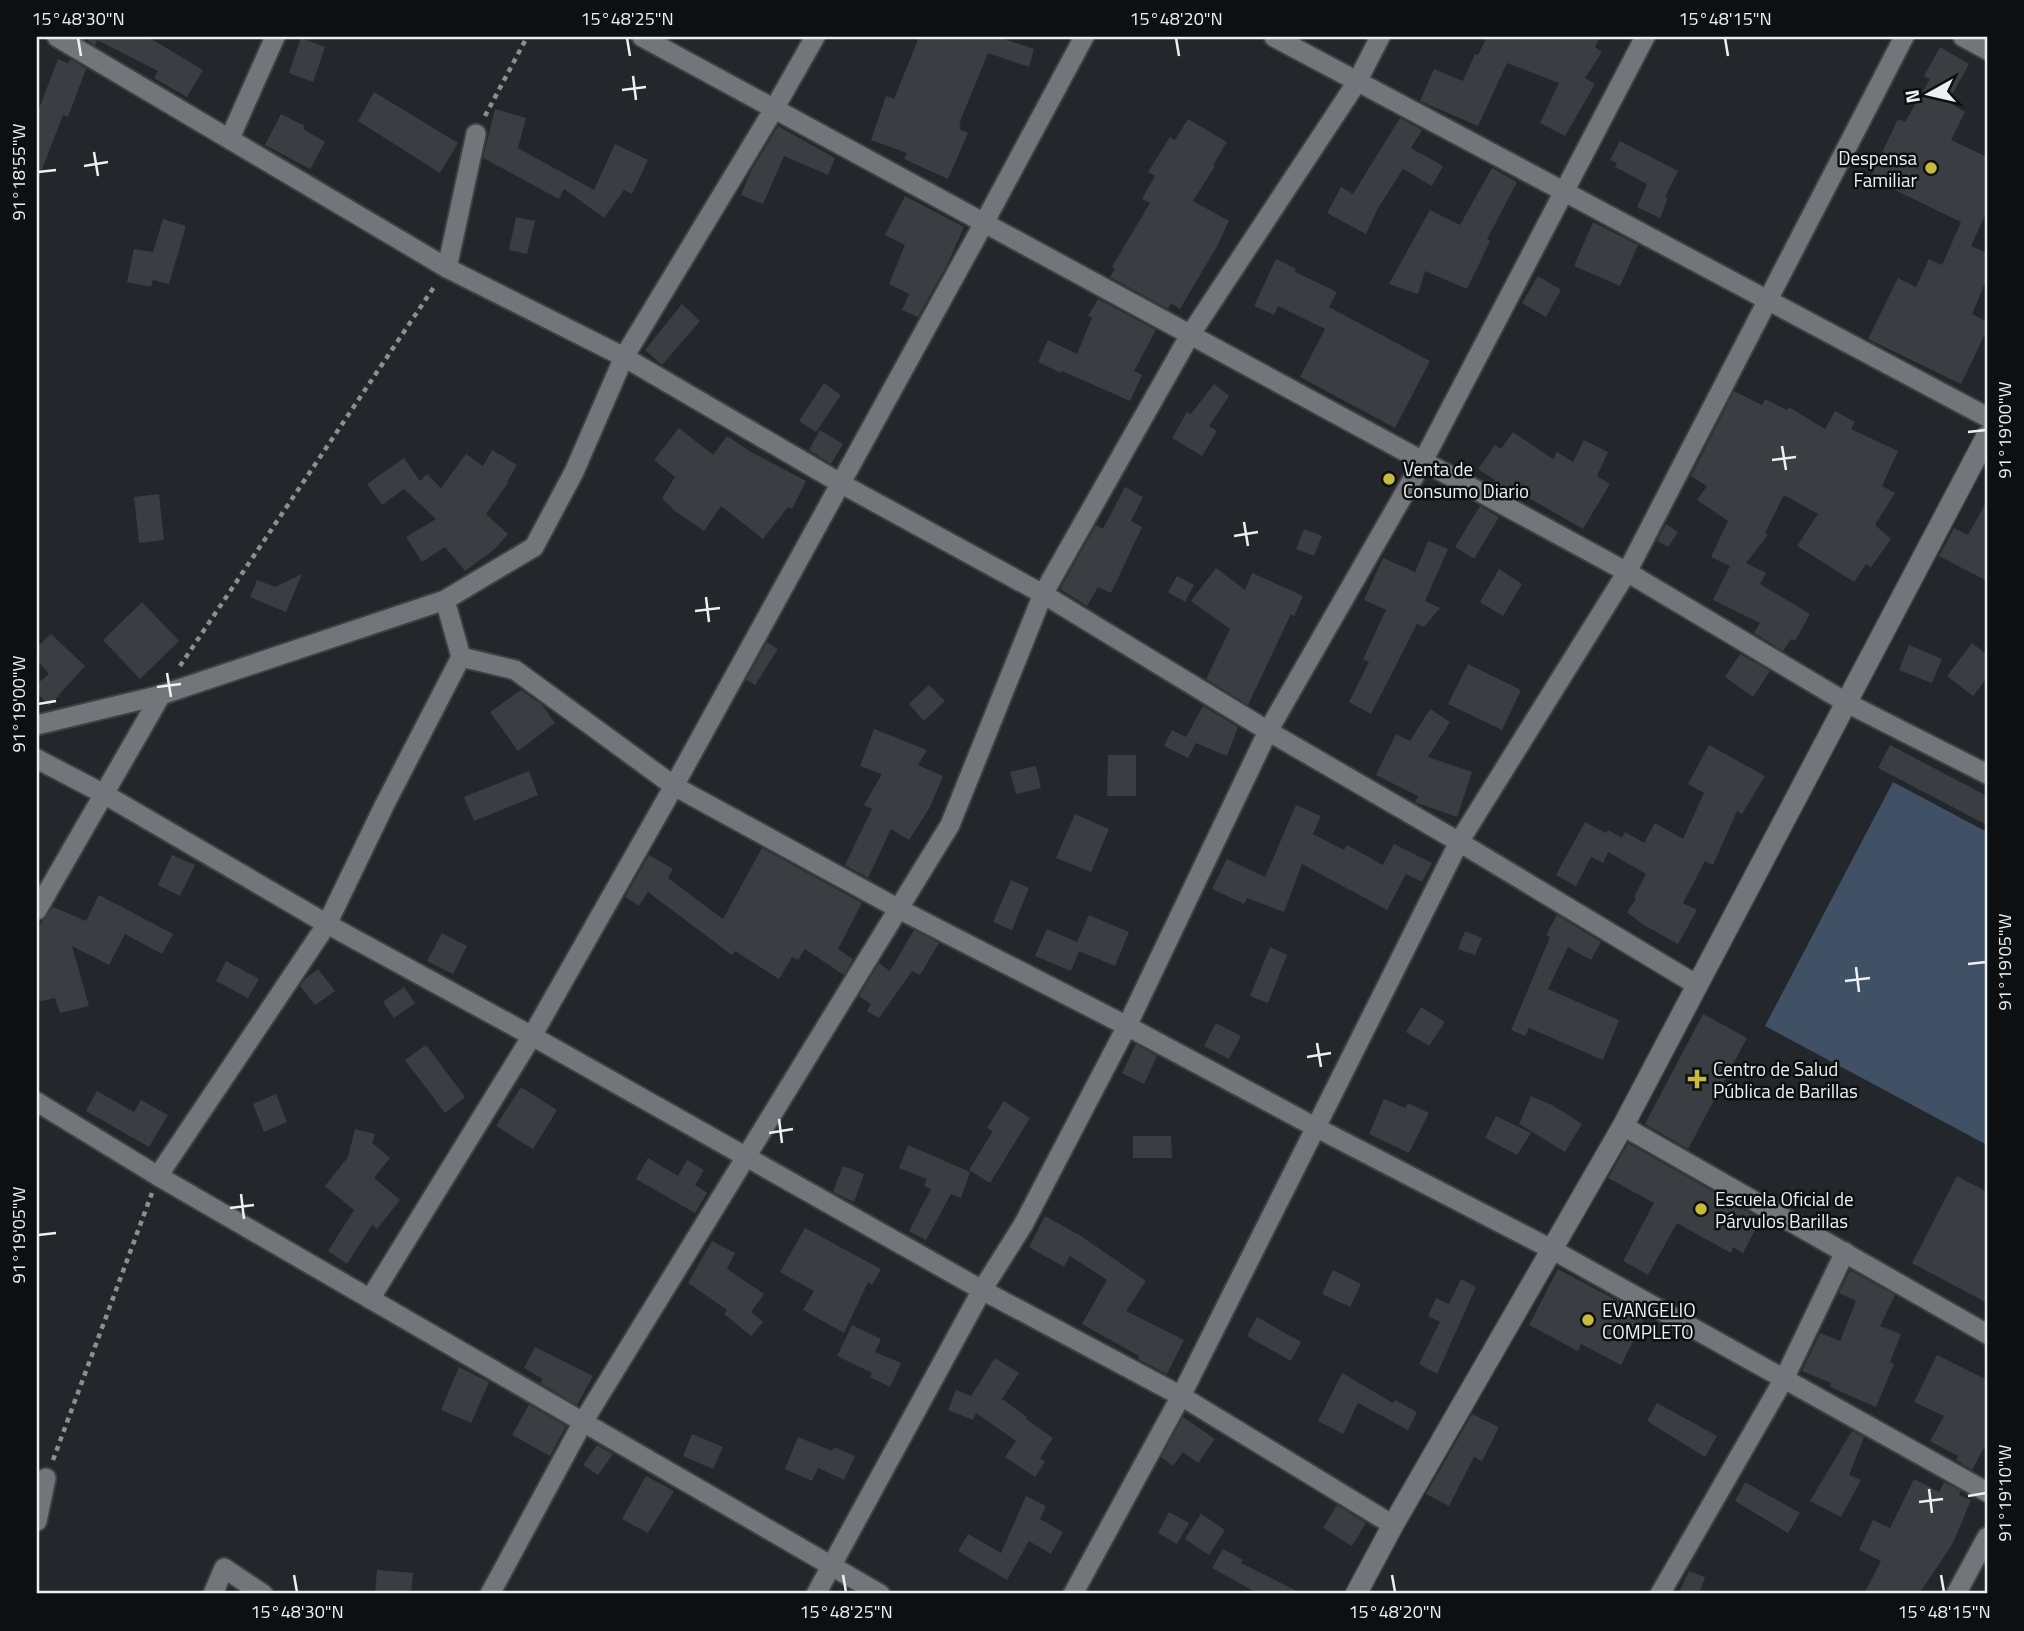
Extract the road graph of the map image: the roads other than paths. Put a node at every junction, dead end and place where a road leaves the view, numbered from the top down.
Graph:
1 (57, 37) edge
2 (275, 37) edge
3 (642, 37) edge
4 (815, 37) edge
5 (1084, 37) edge
6 (1274, 37) edge
7 (1380, 37) edge
8 (1645, 37) edge
9 (1905, 37) edge
10 (1963, 37) edge
11 (1987, 50) edge
12 (1357, 82) junction
13 (774, 109) junction
14 (476, 134) road end
15 (230, 138) junction
16 (1565, 190) junction
17 (984, 223) junction
18 (447, 268) junction
19 (1768, 299) junction
20 (1190, 335) junction
21 (624, 357) junction
22 (1987, 417) edge
23 (1987, 436) edge
24 (1423, 461) junction
25 (840, 483) junction
26 (1627, 572) junction
27 (1043, 594) junction
28 (445, 600) junction
29 (461, 657) junction
30 (161, 695) junction
31 (1847, 703) junction
32 (37, 725) edge
33 (1268, 732) junction
34 (37, 759) edge
35 (1987, 774) edge
36 (674, 786) junction
37 (104, 794) junction
38 (1459, 842) junction
39 (899, 909) junction
40 (37, 910) edge
41 (327, 924) junction
42 (1697, 985) junction
43 (1127, 1026) junction
44 (532, 1036) junction
45 (37, 1102) edge
46 (1622, 1126) junction
47 (1317, 1128) junction
48 (744, 1158) junction
49 (158, 1176) junction
50 (1553, 1250) junction
51 (1845, 1252) junction
52 (982, 1290) junction
53 (370, 1298) junction
54 (1987, 1334) edge
55 (1785, 1377) junction
56 (1181, 1396) junction
57 (583, 1422) junction
58 (46, 1478) road end
59 (1987, 1492) edge
60 (37, 1521) edge
61 (1393, 1525) junction
62 (1987, 1537) edge
63 (832, 1566) junction
64 (213, 1594) edge
65 (263, 1594) edge
66 (490, 1594) edge
67 (816, 1594) edge
68 (880, 1594) edge
69 (1073, 1594) edge
70 (1356, 1594) edge
71 (1660, 1594) edge
72 (1956, 1594) edge

1 - 15 street
2 - 15 street
3 - 13 street
4 - 13 street
5 - 17 street
6 - 12 street
7 - 12 street
8 - 16 street
9 - 19 street
10 - 11 street
12 - 16 street
12 - 20 street
13 - 17 street
13 - 21 street
14 - 18 street
15 - 18 street
16 - 19 street
16 - 24 street
17 - 20 street
17 - 25 street
18 - 21 street
19 - 22 street
19 - 26 street
20 - 24 street
20 - 27 street
21 - 25 street
21 - 28 street
23 - 31 street
24 - 26 street
24 - 33 street
25 - 27 street
25 - 36 street
26 - 31 street
26 - 38 street
27 - 33 street
27 - 39 street
28 - 29 street
28 - 30 street
29 - 36 street
29 - 41 street
30 - 32 street
30 - 37 street
31 - 35 street
31 - 42 street
33 - 38 street
33 - 43 street
34 - 37 street
36 - 39 street
36 - 44 street
37 - 40 street
37 - 41 street
38 - 42 street
38 - 47 street
39 - 43 street
39 - 48 street
41 - 44 street
41 - 49 street
42 - 46 street
43 - 47 street
43 - 52 street
44 - 48 street
44 - 53 street
45 - 49 street
46 - 50 street
46 - 51 street
47 - 50 street
47 - 56 street
48 - 52 street
48 - 57 street
49 - 53 street
50 - 55 street
50 - 61 street
51 - 54 street
51 - 55 street
52 - 56 street
52 - 63 street
53 - 57 street
55 - 59 street
55 - 71 street
56 - 61 street
56 - 69 street
57 - 63 street
57 - 66 street
58 - 60 street
61 - 70 street
62 - 72 street
63 - 67 street
63 - 68 street
64 - 65 street

